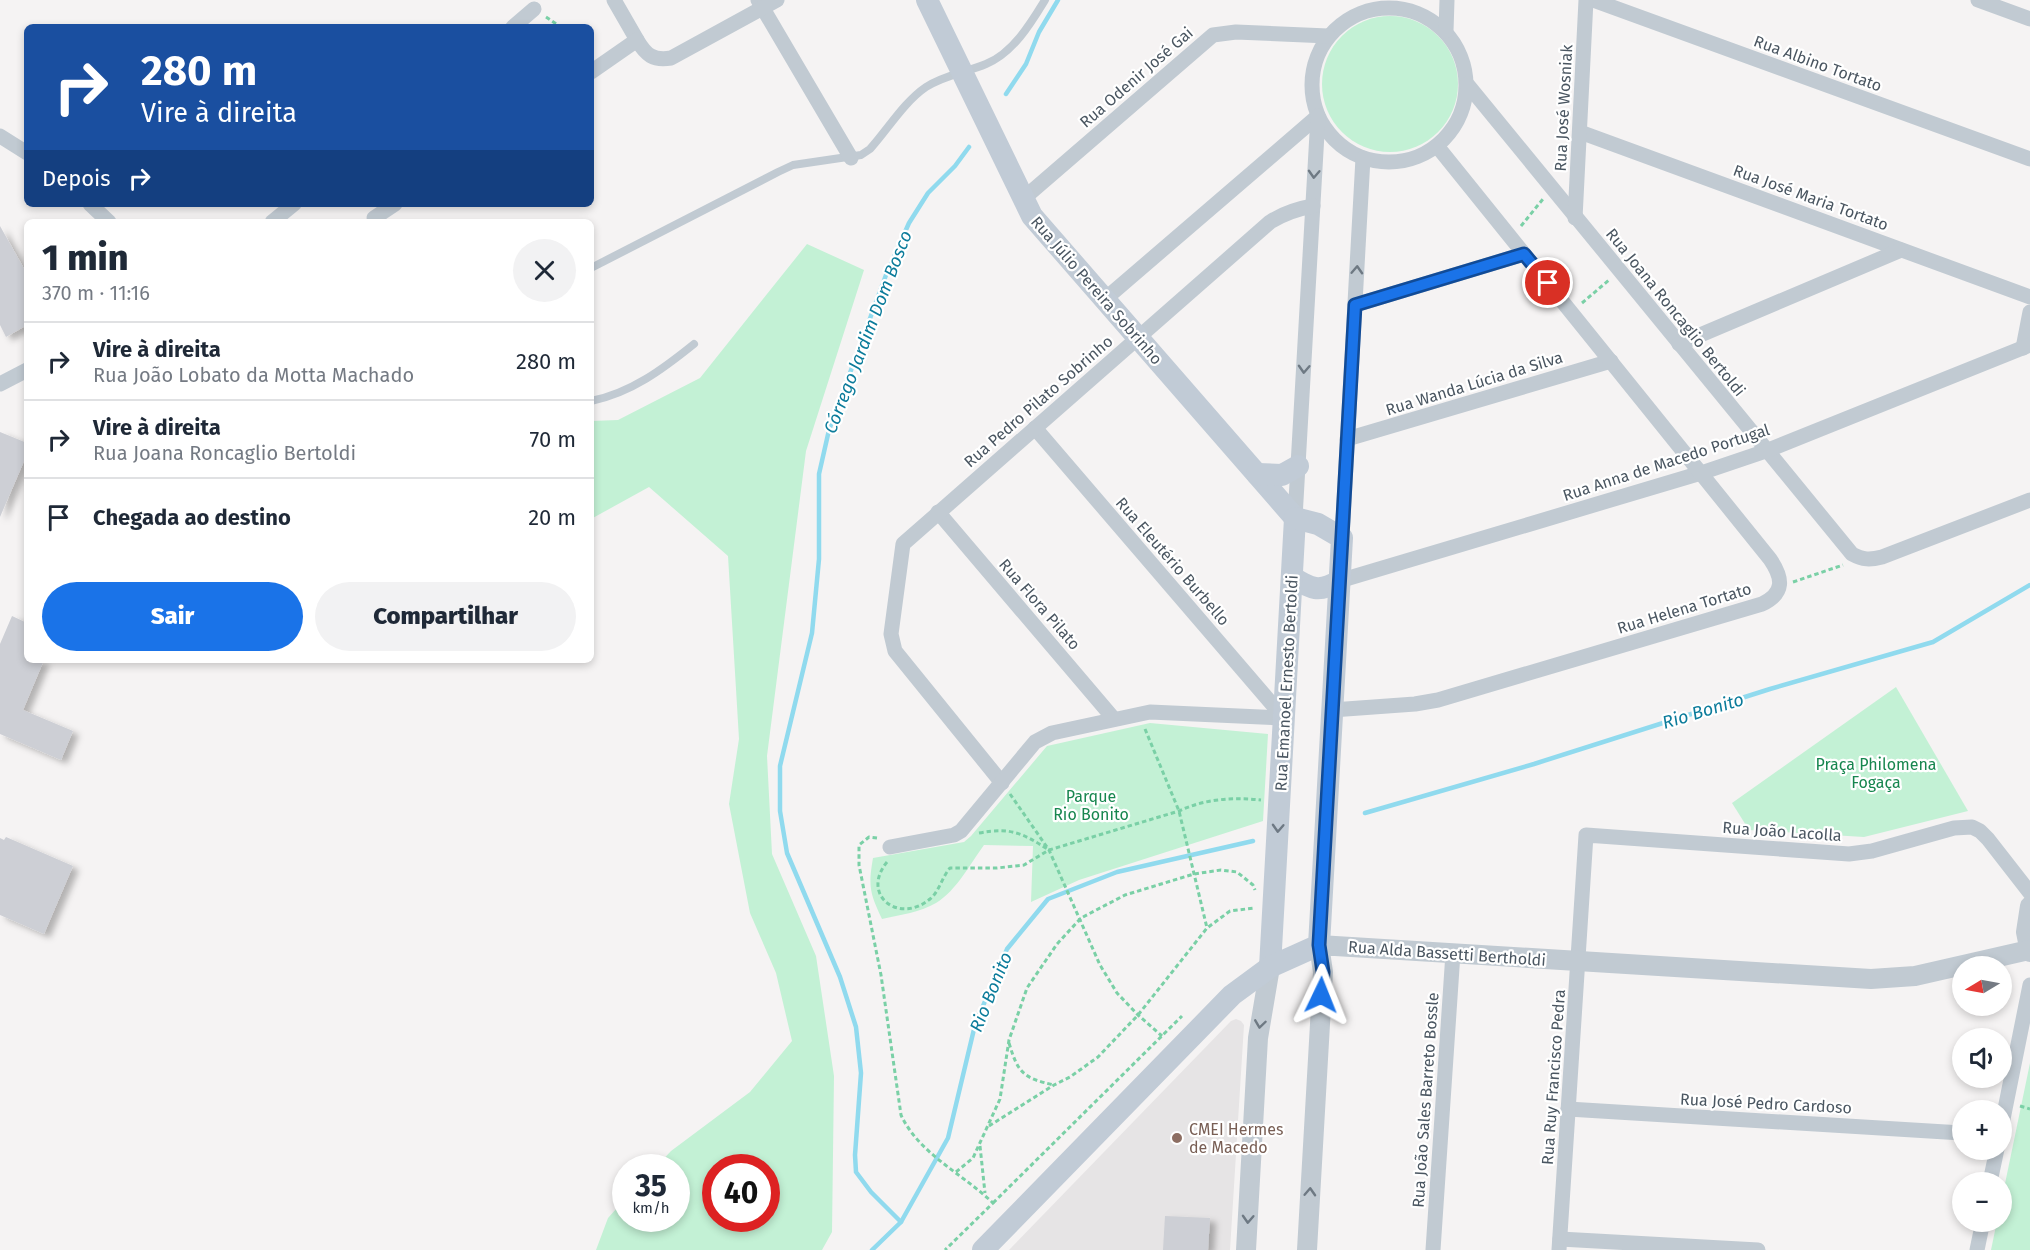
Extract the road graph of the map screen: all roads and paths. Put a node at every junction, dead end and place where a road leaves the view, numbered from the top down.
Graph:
1 (614, 0) edge
2 (777, 0) edge
3 (927, 0) edge
4 (1045, 0) edge
5 (1447, 0) edge
6 (1586, 0) edge
7 (1593, 0) edge
8 (1978, 0) edge
9 (760, 4) edge
10 (534, 9) dead end
11 (2030, 19) edge
12 (516, 24) edge
13 (1446, 31) junction
14 (1328, 36) junction
15 (637, 40) junction
16 (594, 70) edge
17 (963, 71) junction
18 (1467, 84) junction
19 (1318, 116) junction
20 (1580, 132) junction
21 (0, 136) edge
22 (1437, 146) junction
23 (24, 151) edge
24 (850, 158) junction
25 (1363, 158) junction
26 (2030, 159) edge
27 (1552, 188) junction
28 (1023, 199) junction
29 (1313, 206) junction
30 (93, 207) edge
31 (290, 207) edge
32 (391, 207) edge
33 (1575, 218) junction
34 (107, 219) edge
35 (276, 219) edge
36 (374, 219) dead end
37 (1511, 238) junction
38 (1901, 250) junction
39 (1524, 254) junction
40 (594, 266) edge
41 (1620, 271) junction
42 (2030, 297) edge
43 (1104, 300) junction
44 (1355, 305) junction
45 (2030, 312) edge
46 (1572, 313) junction
47 (1138, 338) junction
48 (694, 344) dead end
49 (1678, 344) junction
50 (2027, 346) edge
51 (1611, 361) junction
52 (24, 372) edge
53 (0, 384) edge
54 (594, 400) edge
55 (1035, 428) junction
56 (1347, 439) junction
57 (1766, 451) junction
58 (1298, 466) junction
59 (1701, 473) junction
60 (1257, 474) junction
61 (2030, 500) edge
62 (938, 512) junction
63 (1295, 518) junction
64 (1342, 538) junction
65 (1860, 559) junction
66 (1292, 577) junction
67 (1340, 581) junction
68 (1780, 586) junction
69 (1332, 710) junction
70 (1138, 713) junction
71 (1284, 718) junction
72 (1114, 719) junction
73 (1002, 783) junction
74 (1279, 801) junction
75 (1179, 811) junction
76 (977, 833) dead end
77 (1586, 835) joint
78 (1049, 850) junction
79 (893, 852) junction
80 (1194, 874) junction
81 (2030, 893) edge
82 (1257, 897) dead end
83 (2030, 906) edge
84 (1260, 908) dead end
85 (1081, 918) junction
86 (1207, 928) junction
87 (1319, 945) junction
88 (2030, 951) edge
89 (1453, 953) junction
90 (1578, 961) junction
91 (1270, 967) junction
92 (2030, 985) edge
93 (1185, 1014) dead end
94 (1138, 1016) junction
95 (1162, 1036) junction
96 (1009, 1040) junction
97 (1054, 1085) junction
98 (2007, 1100) edge
99 (1568, 1109) junction
100 (988, 1127) junction
101 (1952, 1132) edge
102 (980, 1145) junction
103 (956, 1172) junction
104 (985, 1195) junction
105 (993, 1203) junction
106 (1981, 1232) edge
107 (1560, 1244) edge
108 (945, 1250) edge
109 (983, 1250) edge
110 (1246, 1250) edge
111 (1307, 1250) edge
112 (1433, 1250) edge
113 (1758, 1250) edge
114 (1977, 1250) edge

1 - 15 street
2 - 9 street
3 - 17 main road, Rua Júlio Pereira Sobrinho
4 - 17 lane
5 - 13 street
6 - 20 street, Rua José Wosniak
7 - 26 street, Rua Albino Tortato
8 - 11 street
9 - 15 street
9 - 24 street
10 - 12 street
13 - 14 street
13 - 18 street
14 - 19 street
14 - 28 street, Rua Odenir José Gai
15 - 16 street
17 - 24 lane
17 - 28 main road, Rua Júlio Pereira Sobrinho
18 - 22 street
18 - 27 street, Rua Joana Roncaglio Bertoldi
19 - 25 street
19 -> 29 street, Rua Emanoel Ernesto Bertoldi
19 - 43 street
20 - 33 street, Rua José Wosniak
20 - 38 street, Rua José Maria Tortato
21 - 23 street
22 - 25 street
22 - 37 street
24 - 40 lane
44 -> 25 street
27 - 33 street, Rua Joana Roncaglio Bertoldi
27 - 37 path
28 - 43 main road, Rua Júlio Pereira Sobrinho
29 - 47 street, Rua Pedro Pilato Sobrinho
29 -> 58 street, Rua Emanoel Ernesto Bertoldi
30 - 34 street
31 - 35 street
32 - 36 street
33 - 41 street, Rua Joana Roncaglio Bertoldi
37 - 39 street
38 - 42 street, Rua José Maria Tortato
38 - 49 street
39 - 44 street
39 - 46 street
41 - 46 path
41 - 49 street, Rua Joana Roncaglio Bertoldi
43 - 47 main road, Rua Júlio Pereira Sobrinho
44 - 56 street
45 - 50 street
46 - 51 street
47 - 55 street, Rua Pedro Pilato Sobrinho
47 - 60 main road, Rua Júlio Pereira Sobrinho
48 - 54 lane
49 - 57 street, Rua Joana Roncaglio Bertoldi
50 - 57 street, Rua Anna de Macedo Portugal
51 - 56 street, Rua Wanda Lúcia da Silva
51 - 59 street
52 - 53 street
55 - 62 street, Rua Pedro Pilato Sobrinho
55 - 71 street, Rua Eleutério Burbello
56 - 64 street
57 - 59 street, Rua Anna de Macedo Portugal
57 - 65 street, Rua Joana Roncaglio Bertoldi
58 - 60 main road
58 - 63 street, Rua Emanoel Ernesto Bertoldi
59 - 67 street, Rua Anna de Macedo Portugal
59 - 68 street
60 - 63 main road, Rua Júlio Pereira Sobrinho
61 - 65 street
62 - 72 street, Rua Flora Pilato
62 - 73 street, Rua Pedro Pilato Sobrinho
63 - 64 main road
63 - 66 main road, Rua Emanoel Ernesto Bertoldi
64 - 67 main road
65 - 68 path
66 - 67 main road
66 - 71 main road, Rua Emanoel Ernesto Bertoldi
67 - 69 main road
68 - 69 street, Rua Helena Tortato
69 - 87 main road
70 - 71 street
70 - 72 street
70 - 75 path
71 - 74 main road, Rua Emanoel Ernesto Bertoldi
72 - 73 street
73 - 78 path
73 - 79 street
74 - 75 path
74 -> 91 main road, Rua Emanoel Ernesto Bertoldi
75 - 78 path
75 - 80 path
76 - 78 path
77 - 81 street, Rua João Lacolla
77 - 90 street, Rua Ruy Francisco Pedra
78 - 79 path
78 - 85 path
79 - 103 path
80 - 82 path
80 - 85 path
80 - 86 path
83 - 88 street
84 - 86 path
85 - 94 path
85 - 96 path
86 - 94 path
87 - 89 street, Rua Alda Bassetti Bertholdi
87 - 91 main road, Rua Alda Bassetti Bertholdi
111 -> 87 street
88 - 90 street, Rua Alda Bassetti Bertholdi
89 - 90 street, Rua Alda Bassetti Bertholdi
89 - 112 street, Rua João Sales Barreto Bossle
90 - 99 street, Rua Ruy Francisco Pedra
91 - 109 main road, Rua Alda Bassetti Bertholdi
91 -> 110 street, Rua Emanoel Ernesto Bertoldi
92 - 98 street
93 - 95 path
94 - 95 path
94 - 97 path
95 - 105 path
96 - 97 path
96 - 100 path
97 - 100 path
99 - 101 street, Rua José Pedro Cardoso
99 - 107 street, Rua Ruy Francisco Pedra
100 - 102 path
102 - 103 path
102 - 104 path
103 - 104 path
104 - 105 path
105 - 108 path
106 - 114 street
107 - 113 street

